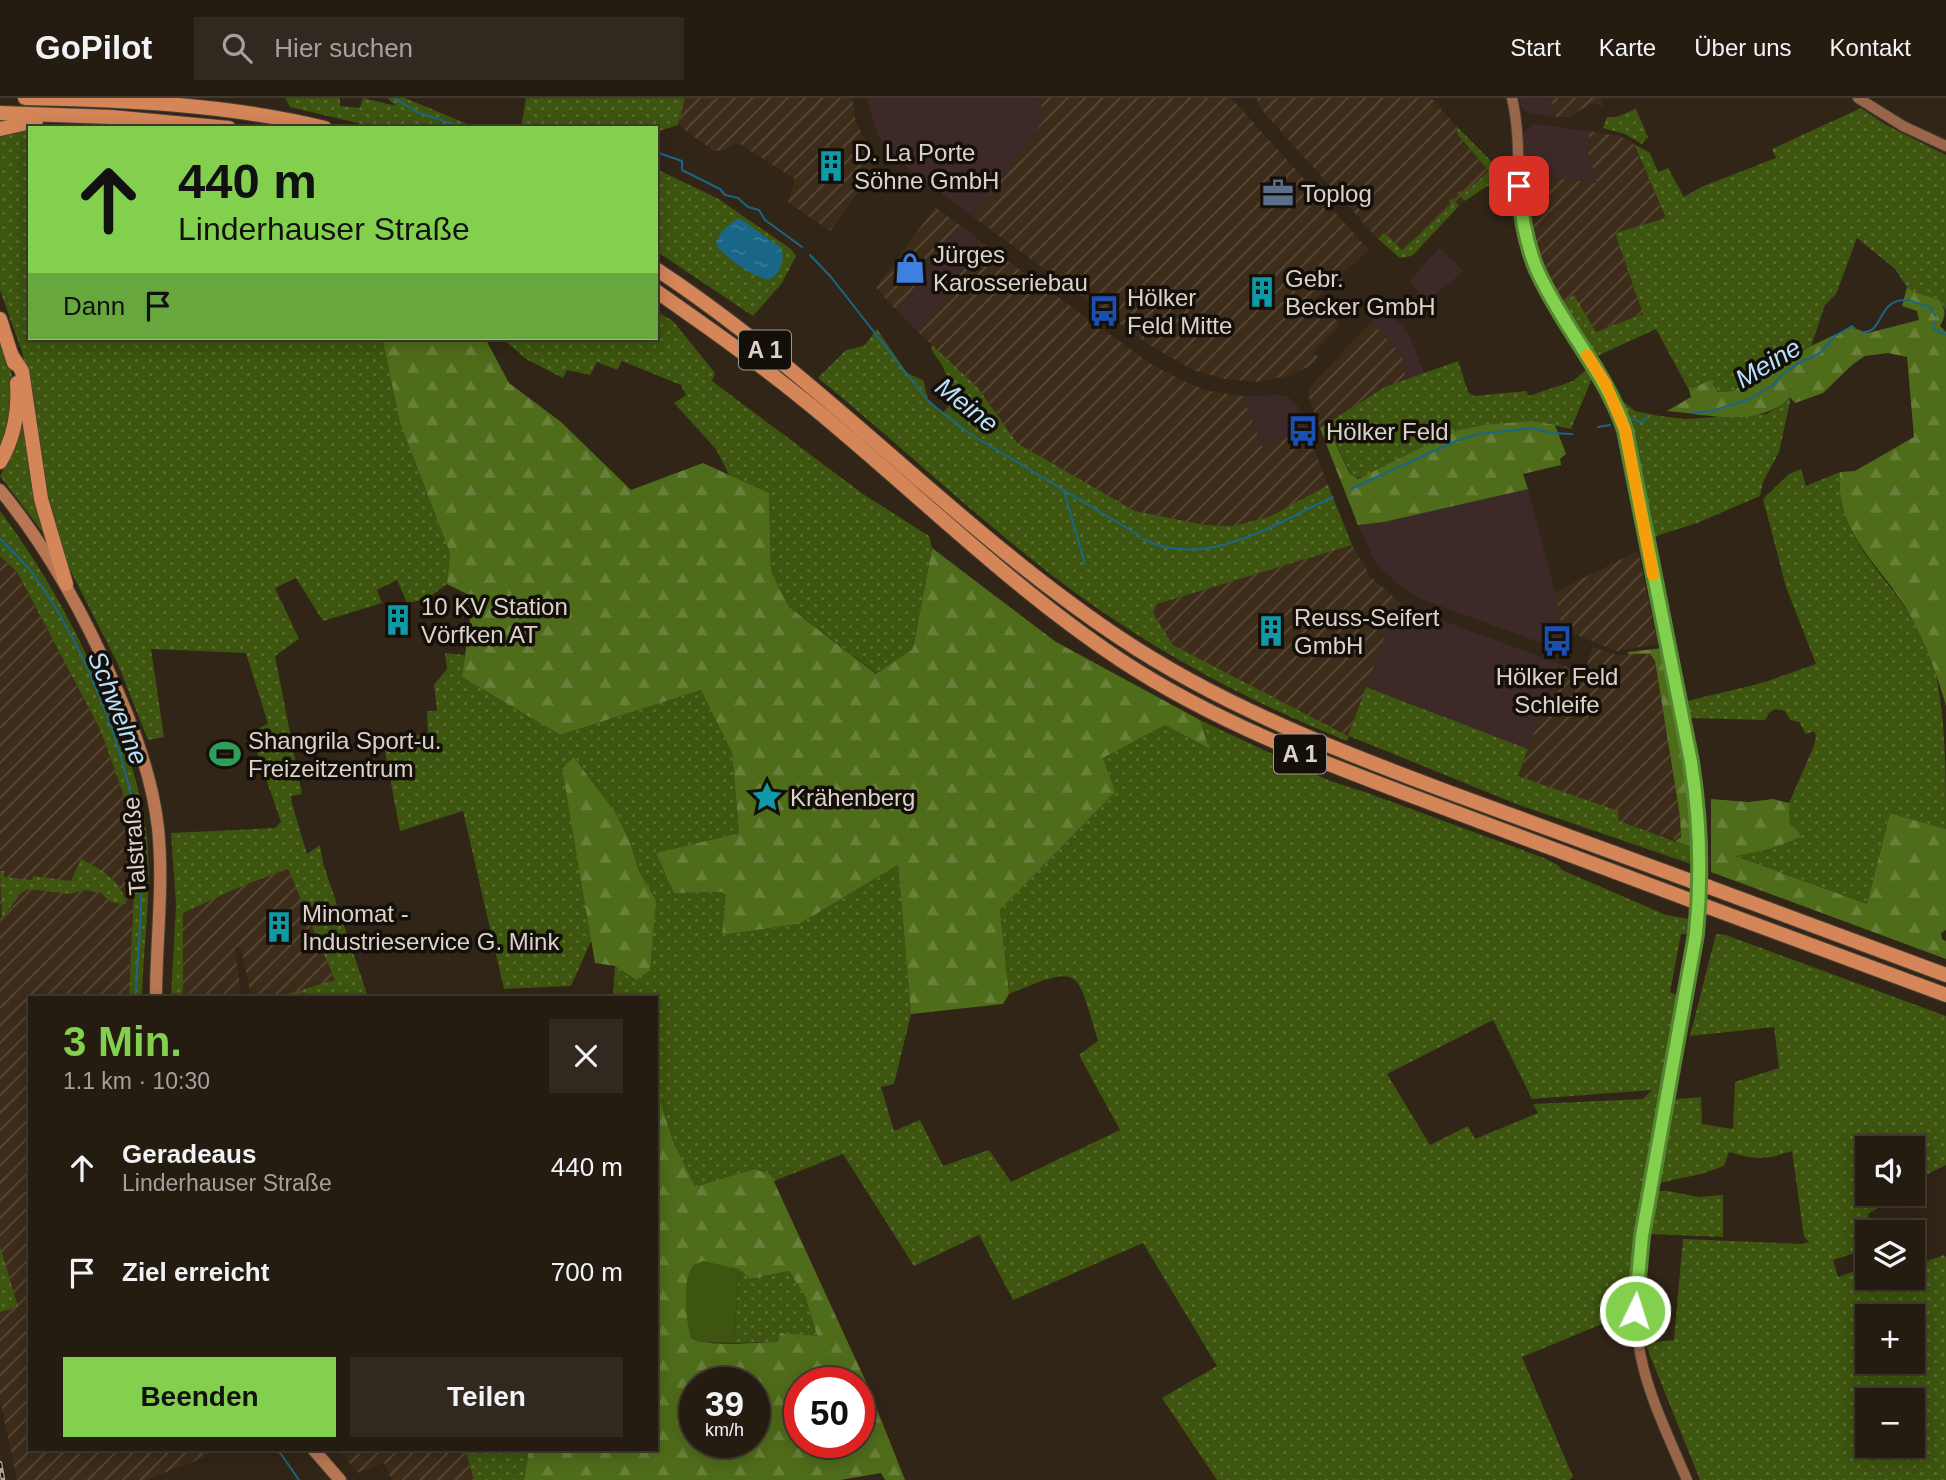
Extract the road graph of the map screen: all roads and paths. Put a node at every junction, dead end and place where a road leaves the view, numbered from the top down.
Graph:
1 (25, 98) edge
2 (75, 98) edge
3 (1512, 98) edge
4 (1858, 98) edge
5 (0, 113) edge
6 (65, 115) junction
7 (209, 126) edge
8 (314, 126) edge
9 (0, 129) edge
10 (1946, 146) edge
11 (658, 271) edge
12 (658, 292) edge
13 (0, 319) edge
14 (12, 356) junction
15 (2, 459) edge
16 (0, 490) edge
17 (65, 584) junction
18 (1946, 975) edge
19 (156, 996) edge
20 (1946, 996) edge
21 (315, 1451) edge
22 (340, 1480) edge
23 (1687, 1480) edge

1 - 2 highway
2 - 8 highway
3 - 23 main road
4 - 10 main road
5 - 6 highway
6 - 7 highway
6 - 9 highway
11 - 18 highway, A 1, bridge
12 - 20 highway, A 1, bridge
13 - 14 highway
14 - 15 highway
14 - 17 highway
16 - 17 main road, Talstraße
17 - 19 main road, Talstraße
21 - 22 main road

